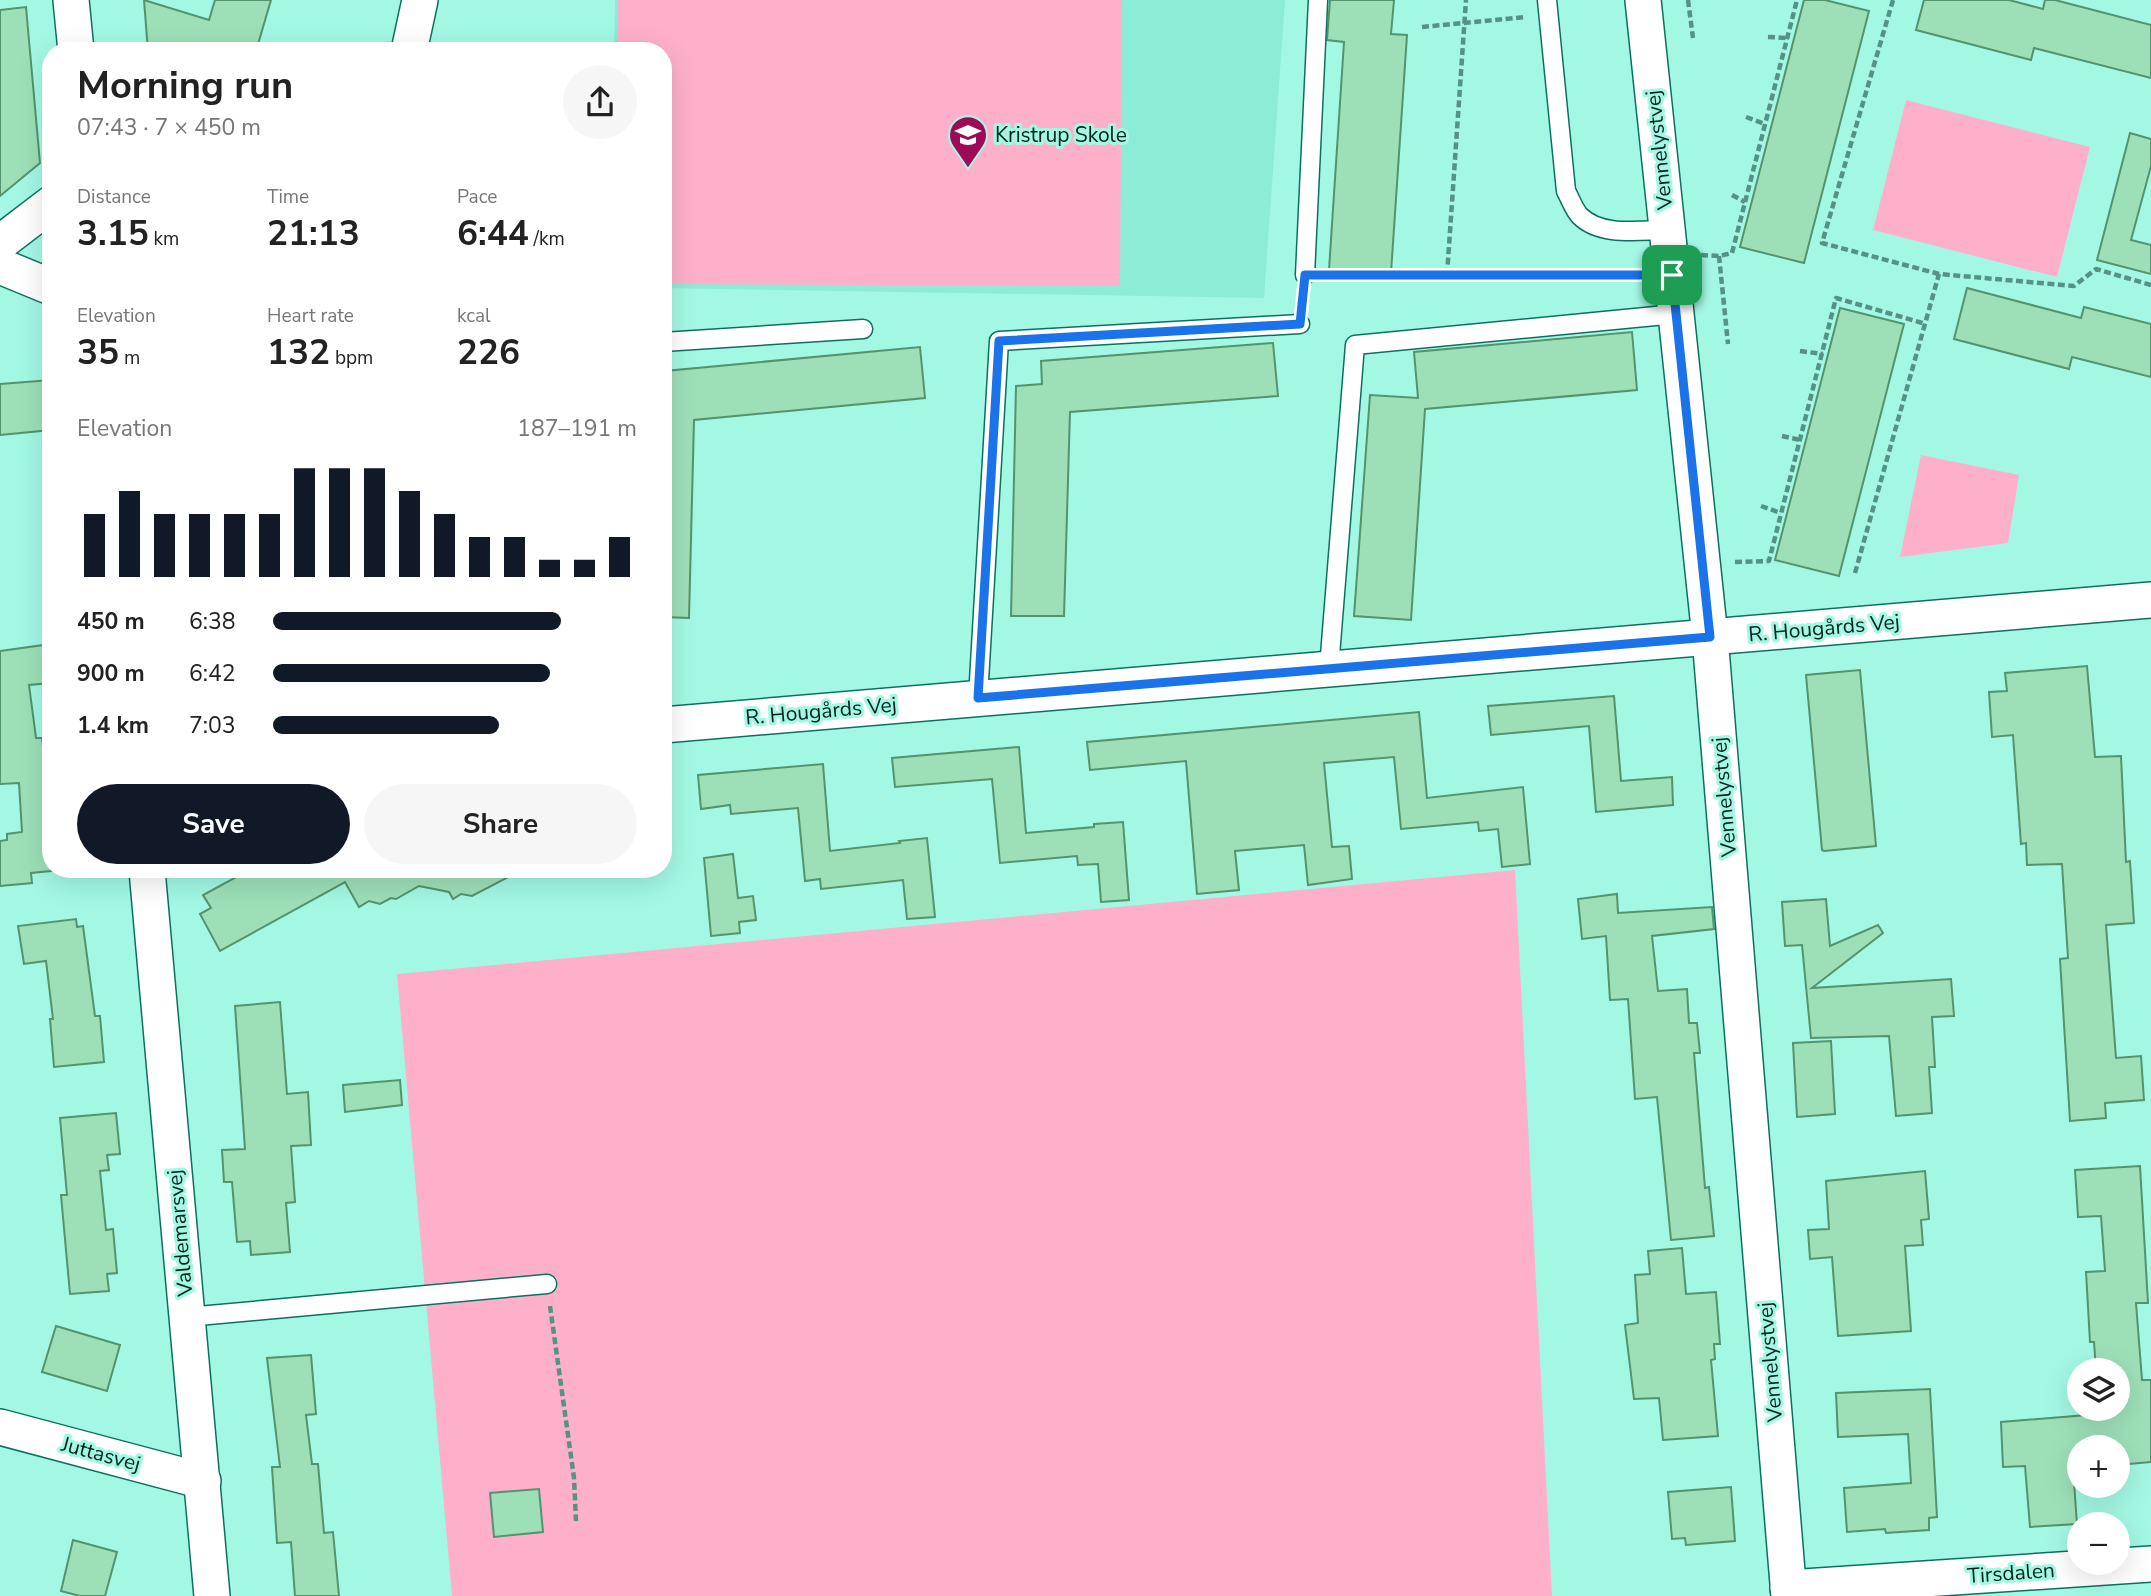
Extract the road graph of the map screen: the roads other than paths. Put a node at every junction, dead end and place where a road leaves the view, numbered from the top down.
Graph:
1 (71, 0) edge
2 (420, 0) edge
3 (1318, 0) edge
4 (1643, 0) edge
5 (1547, 7) edge
6 (75, 42) edge
7 (411, 42) edge
8 (42, 211) edge
9 (0, 243) edge
10 (1670, 252) junction
11 (0, 266) edge
12 (1305, 275) road end
13 (42, 283) edge
14 (1676, 314) junction
15 (1300, 324) dead end
16 (863, 329) dead end
17 (672, 341) edge
18 (2151, 600) edge
19 (1710, 637) junction
20 (1329, 668) junction
21 (978, 698) junction
22 (672, 724) edge
23 (148, 878) edge
24 (547, 1284) road end
25 (187, 1317) junction
26 (0, 1427) edge
27 (202, 1481) junction
28 (2151, 1564) edge
29 (1788, 1592) edge
30 (212, 1596) edge

1 - 6 street
2 - 7 street
3 - 12 lane
4 - 10 street, Vennelystvej
5 - 10 lane
8 - 9 street
10 - 14 street, Vennelystvej
11 - 13 street
14 - 19 street, Vennelystvej
14 - 20 lane
15 - 21 lane
16 - 17 lane
18 - 19 street, R. Hougårds Vej
19 - 20 street, R. Hougårds Vej
19 - 29 street, Vennelystvej
20 - 21 street, R. Hougårds Vej
21 - 22 street, R. Hougårds Vej
23 - 25 street, Valdemarsvej
24 - 25 lane
25 - 27 street, Valdemarsvej
26 - 27 street, Juttasvej
27 - 30 street, Valdemarsvej
28 - 29 street, Tirsdalen

